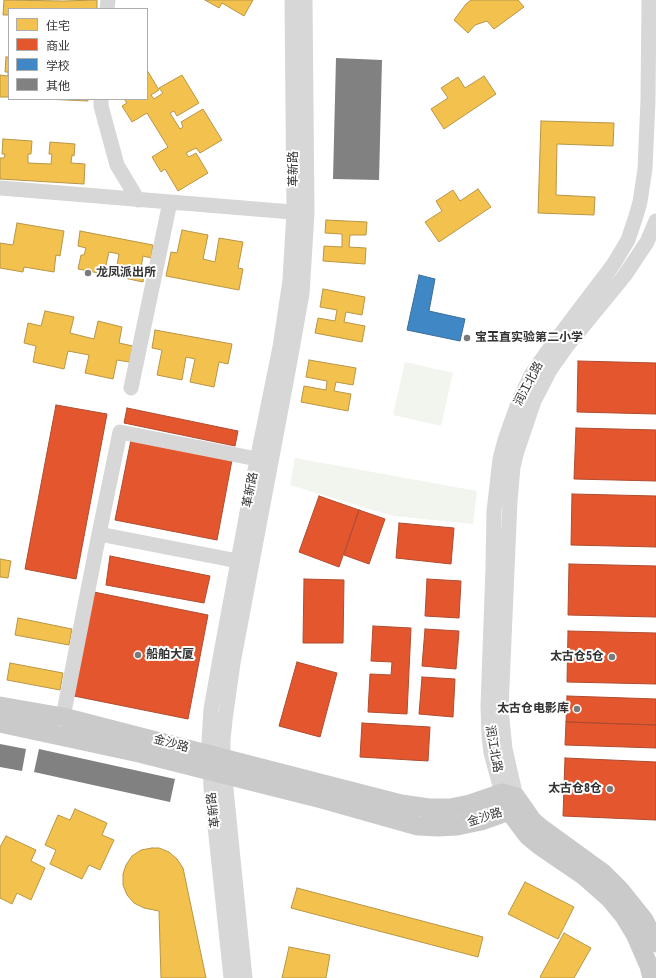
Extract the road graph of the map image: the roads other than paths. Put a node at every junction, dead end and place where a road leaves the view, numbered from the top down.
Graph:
1 (292, 0) edge
2 (306, 0) edge
3 (649, 0) edge
4 (101, 100) edge
5 (0, 188) edge
6 (138, 200) junction
7 (170, 202) junction
8 (301, 212) junction
9 (656, 221) edge
10 (656, 239) edge
11 (656, 251) edge
12 (131, 388) dead end
13 (257, 459) junction
14 (99, 534) junction
15 (238, 560) junction
16 (0, 706) edge
17 (63, 716) junction
18 (0, 723) edge
19 (217, 765) junction
20 (509, 800) junction
21 (656, 943) edge
22 (232, 978) edge
23 (245, 978) edge
24 (652, 978) edge

1 - 8 street, 革新路
2 - 8 street, 革新路
3 - 20 street, 润江北路
4 - 6 street
5 - 6 street
6 - 7 street
7 - 8 street
7 - 12 street
8 - 13 street, 革新路
8 - 19 street, 革新路
9 - 20 street, 润江北路
10 - 11 street
13 - 14 street
13 - 15 street, 革新路
14 - 15 street
14 - 17 street
15 - 19 street, 革新路
16 - 17 main road, 金沙路
17 - 19 main road, 金沙路
18 - 19 main road, 金沙路
19 - 20 main road, 金沙路
19 - 22 street, 革新路
19 - 23 street, 革新路
20 - 21 main road, 润江北路
20 - 24 main road, 润江北路

